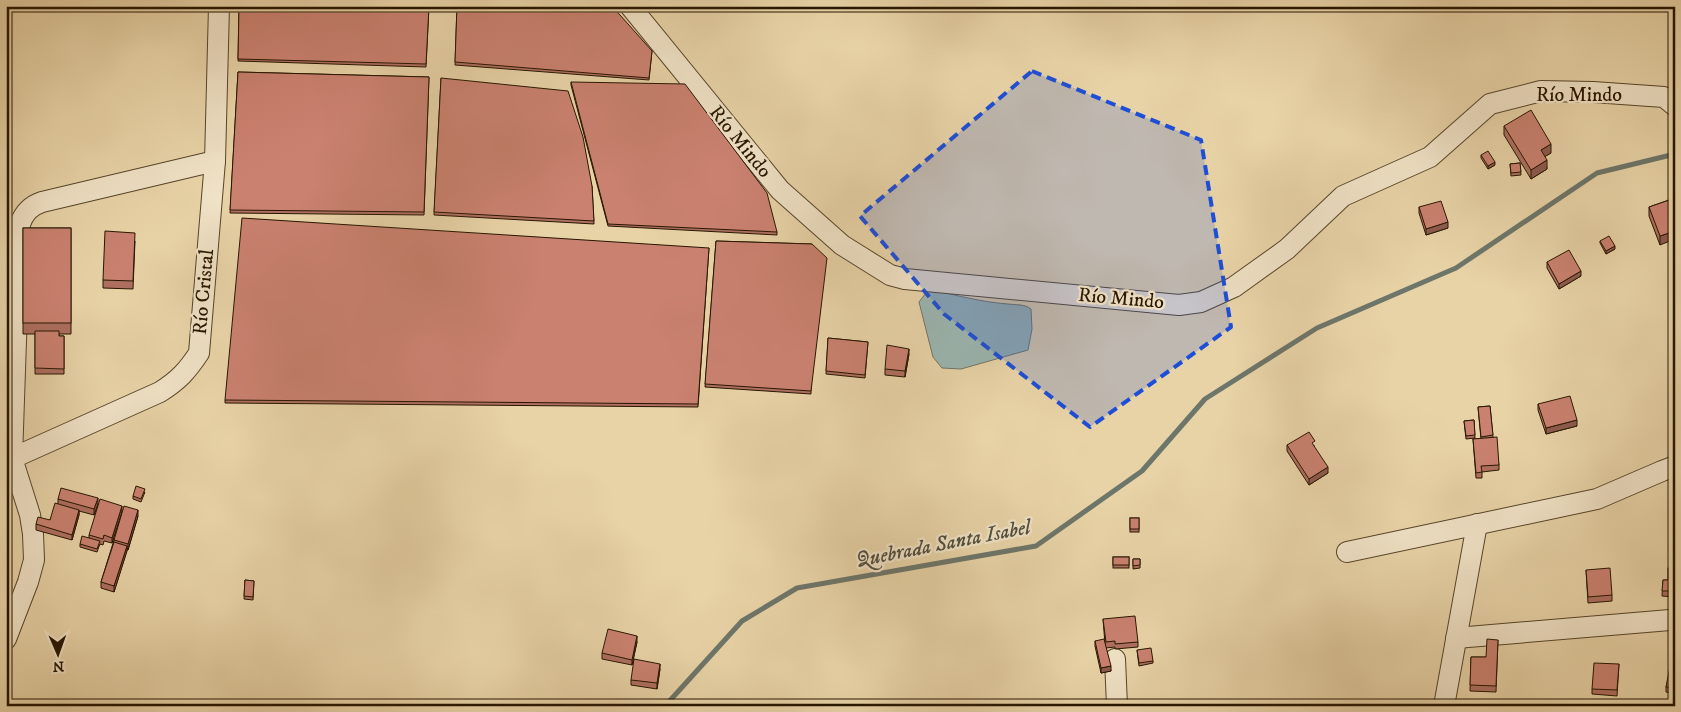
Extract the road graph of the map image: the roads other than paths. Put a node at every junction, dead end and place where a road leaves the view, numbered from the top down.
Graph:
1 (219, 6) edge
2 (630, 6) edge
3 (1669, 102) edge
4 (215, 161) junction
5 (9, 459) edge
6 (1675, 466) edge
7 (1477, 524) junction
8 (1347, 552) dead end
9 (1670, 620) dead end
10 (1456, 638) junction
11 (6, 639) edge
12 (1115, 659) dead end
13 (1117, 706) edge
14 (1444, 706) edge

1 - 4 street, Río Cristal
2 - 3 street, Río Mindo
4 - 5 street, Río Cristal
4 - 5 street
5 - 11 street
6 - 7 street
7 - 8 street
7 - 10 street
9 - 10 street
10 - 14 street
12 - 13 street

